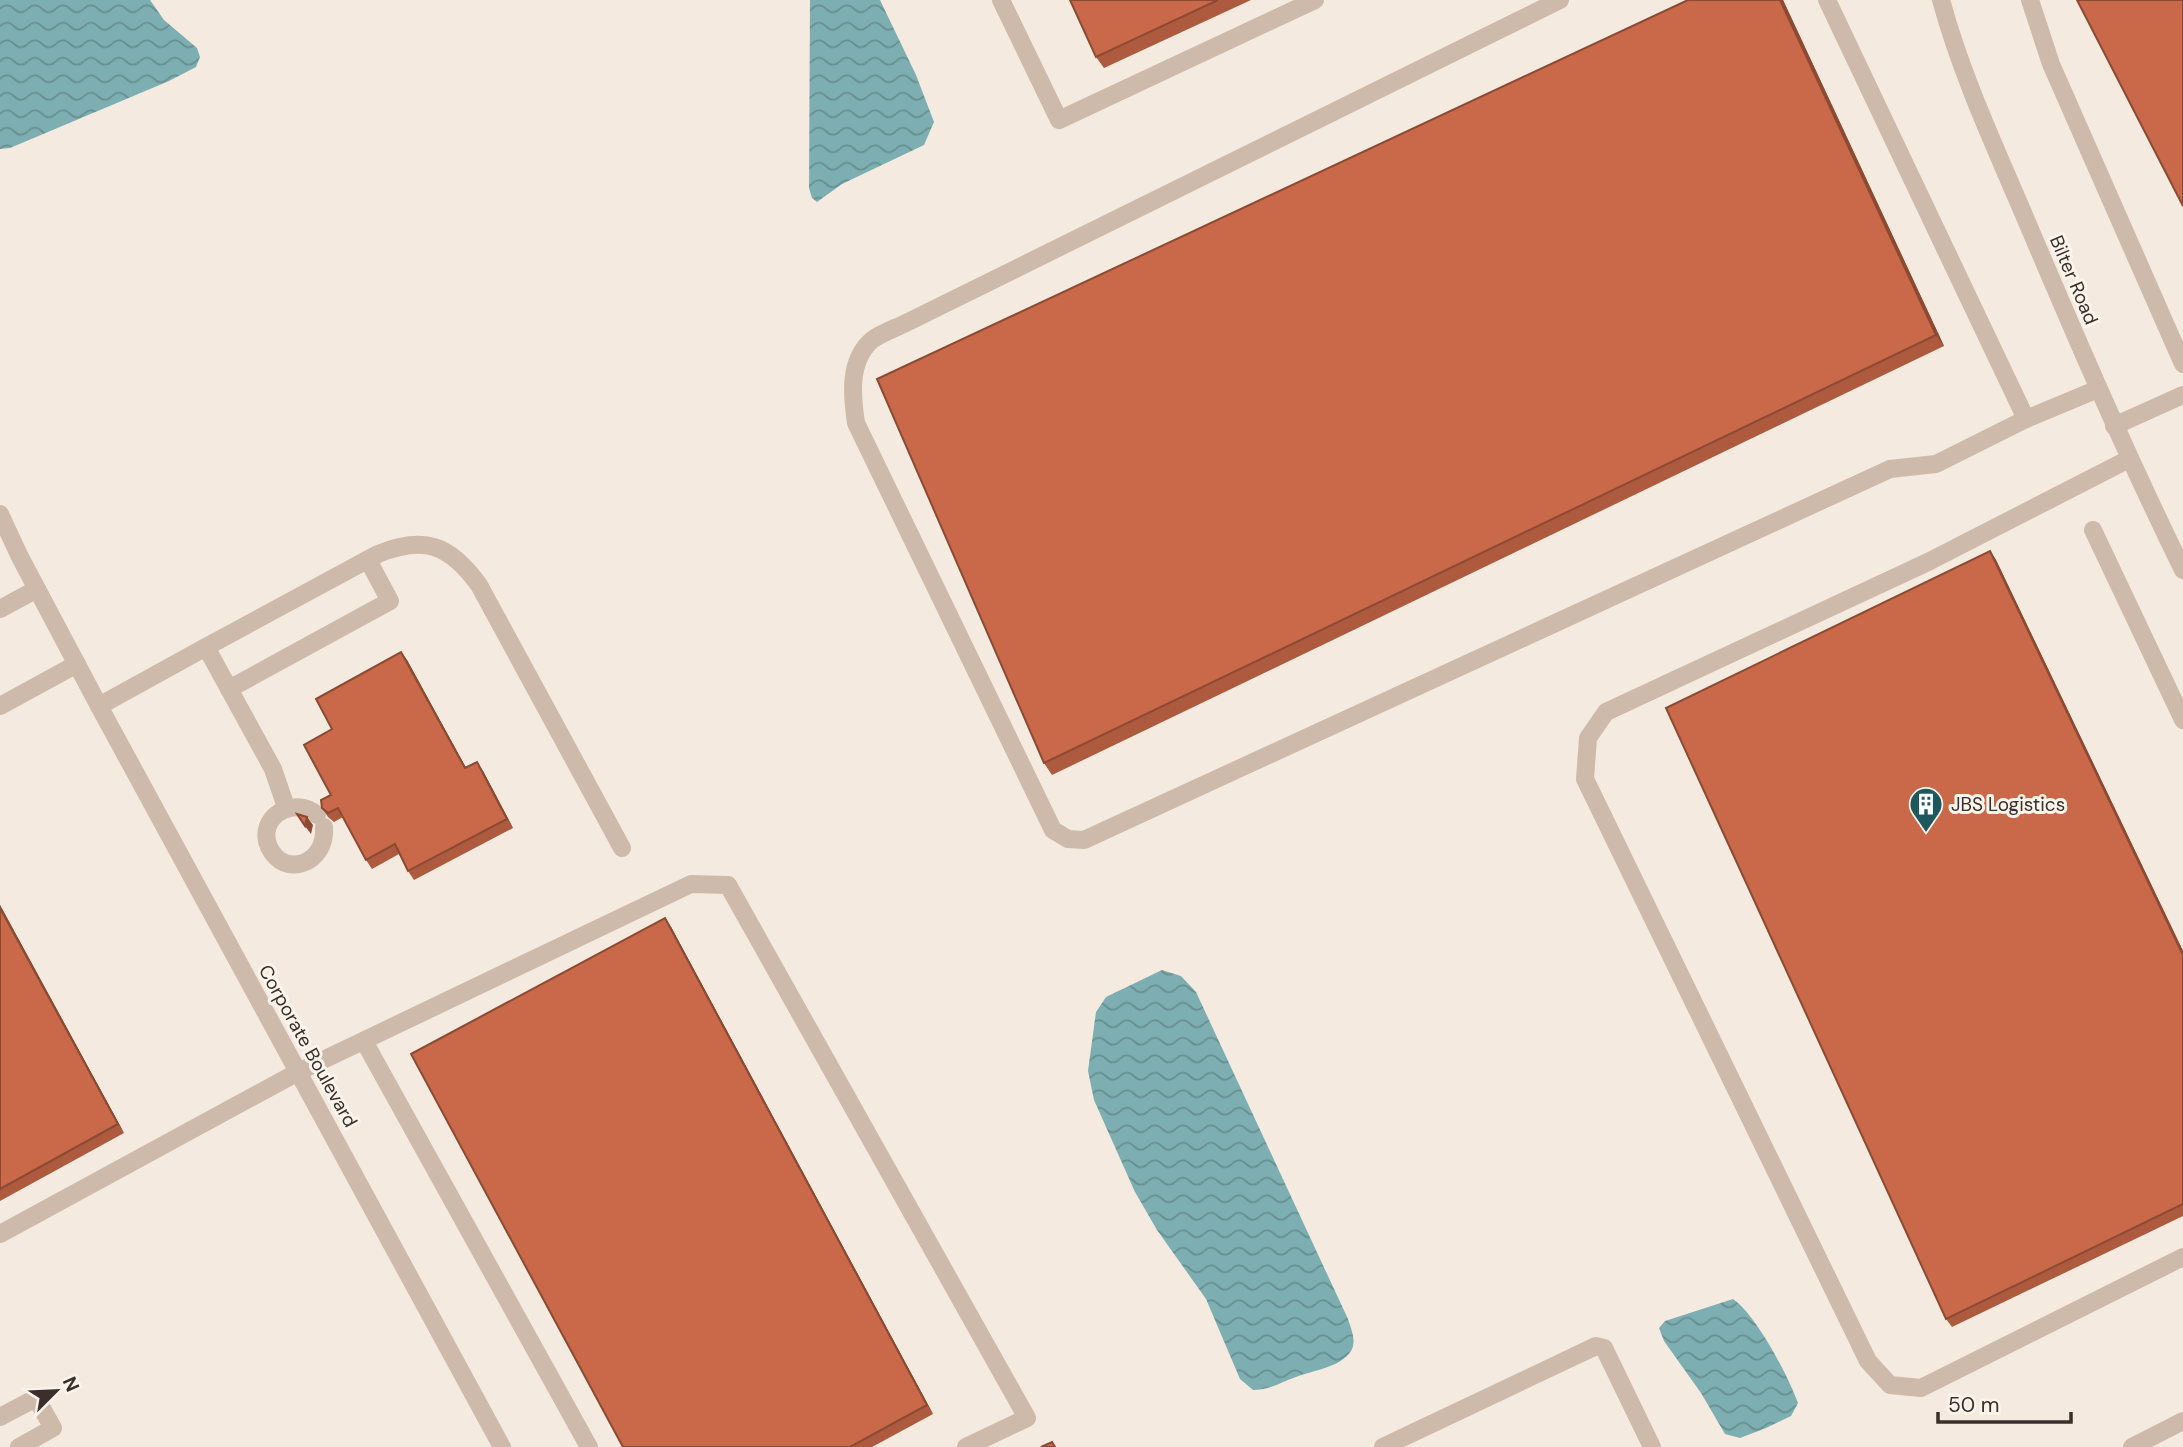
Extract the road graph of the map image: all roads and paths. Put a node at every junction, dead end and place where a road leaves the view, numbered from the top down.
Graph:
1 (1001, 0) edge
2 (1315, 0) edge
3 (1560, 0) edge
4 (1826, 0) edge
5 (1941, 0) edge
6 (2031, 0) edge
7 (2183, 364) edge
8 (2098, 389) junction
9 (2183, 395) edge
10 (2026, 419) junction
11 (2114, 426) junction
12 (2129, 459) junction
13 (0, 514) edge
14 (2093, 530) dead end
15 (2176, 538) edge
16 (368, 560) junction
17 (2183, 570) edge
18 (37, 589) junction
19 (0, 609) edge
20 (206, 647) junction
21 (77, 664) junction
22 (229, 689) junction
23 (0, 706) edge
24 (99, 706) junction
25 (2183, 720) edge
26 (286, 807) junction
27 (622, 848) dead end
28 (364, 1041) junction
29 (298, 1072) junction
30 (0, 1234) edge
31 (2183, 1257) edge
32 (0, 1418) edge
33 (2183, 1421) edge
34 (19, 1447) edge
35 (502, 1447) edge
36 (589, 1447) edge
37 (966, 1447) edge
38 (1383, 1447) edge
39 (1652, 1447) edge
40 (2132, 1447) edge

1 - 2 street
3 - 10 street
4 - 10 street
5 - 8 street, Bilter Road
6 - 7 street
8 - 10 street
8 - 11 street, Bilter Road
9 - 11 street
11 - 12 street, Bilter Road
12 - 15 street, Bilter Road
12 - 31 street
13 - 18 street, Corporate Boulevard
14 - 25 street
15 - 17 street, Bilter Road
16 - 20 street
16 - 22 street
16 - 27 street
18 - 19 street
18 - 21 street, Corporate Boulevard
20 - 22 street
20 - 24 street
21 - 23 street
21 - 24 street, Corporate Boulevard
22 - 26 street
24 - 29 street, Corporate Boulevard
26 - 26 street
28 - 29 street
28 - 36 street
28 - 37 street
29 - 30 street
29 - 35 street, Corporate Boulevard
32 - 34 street
33 - 40 street
38 - 39 street

